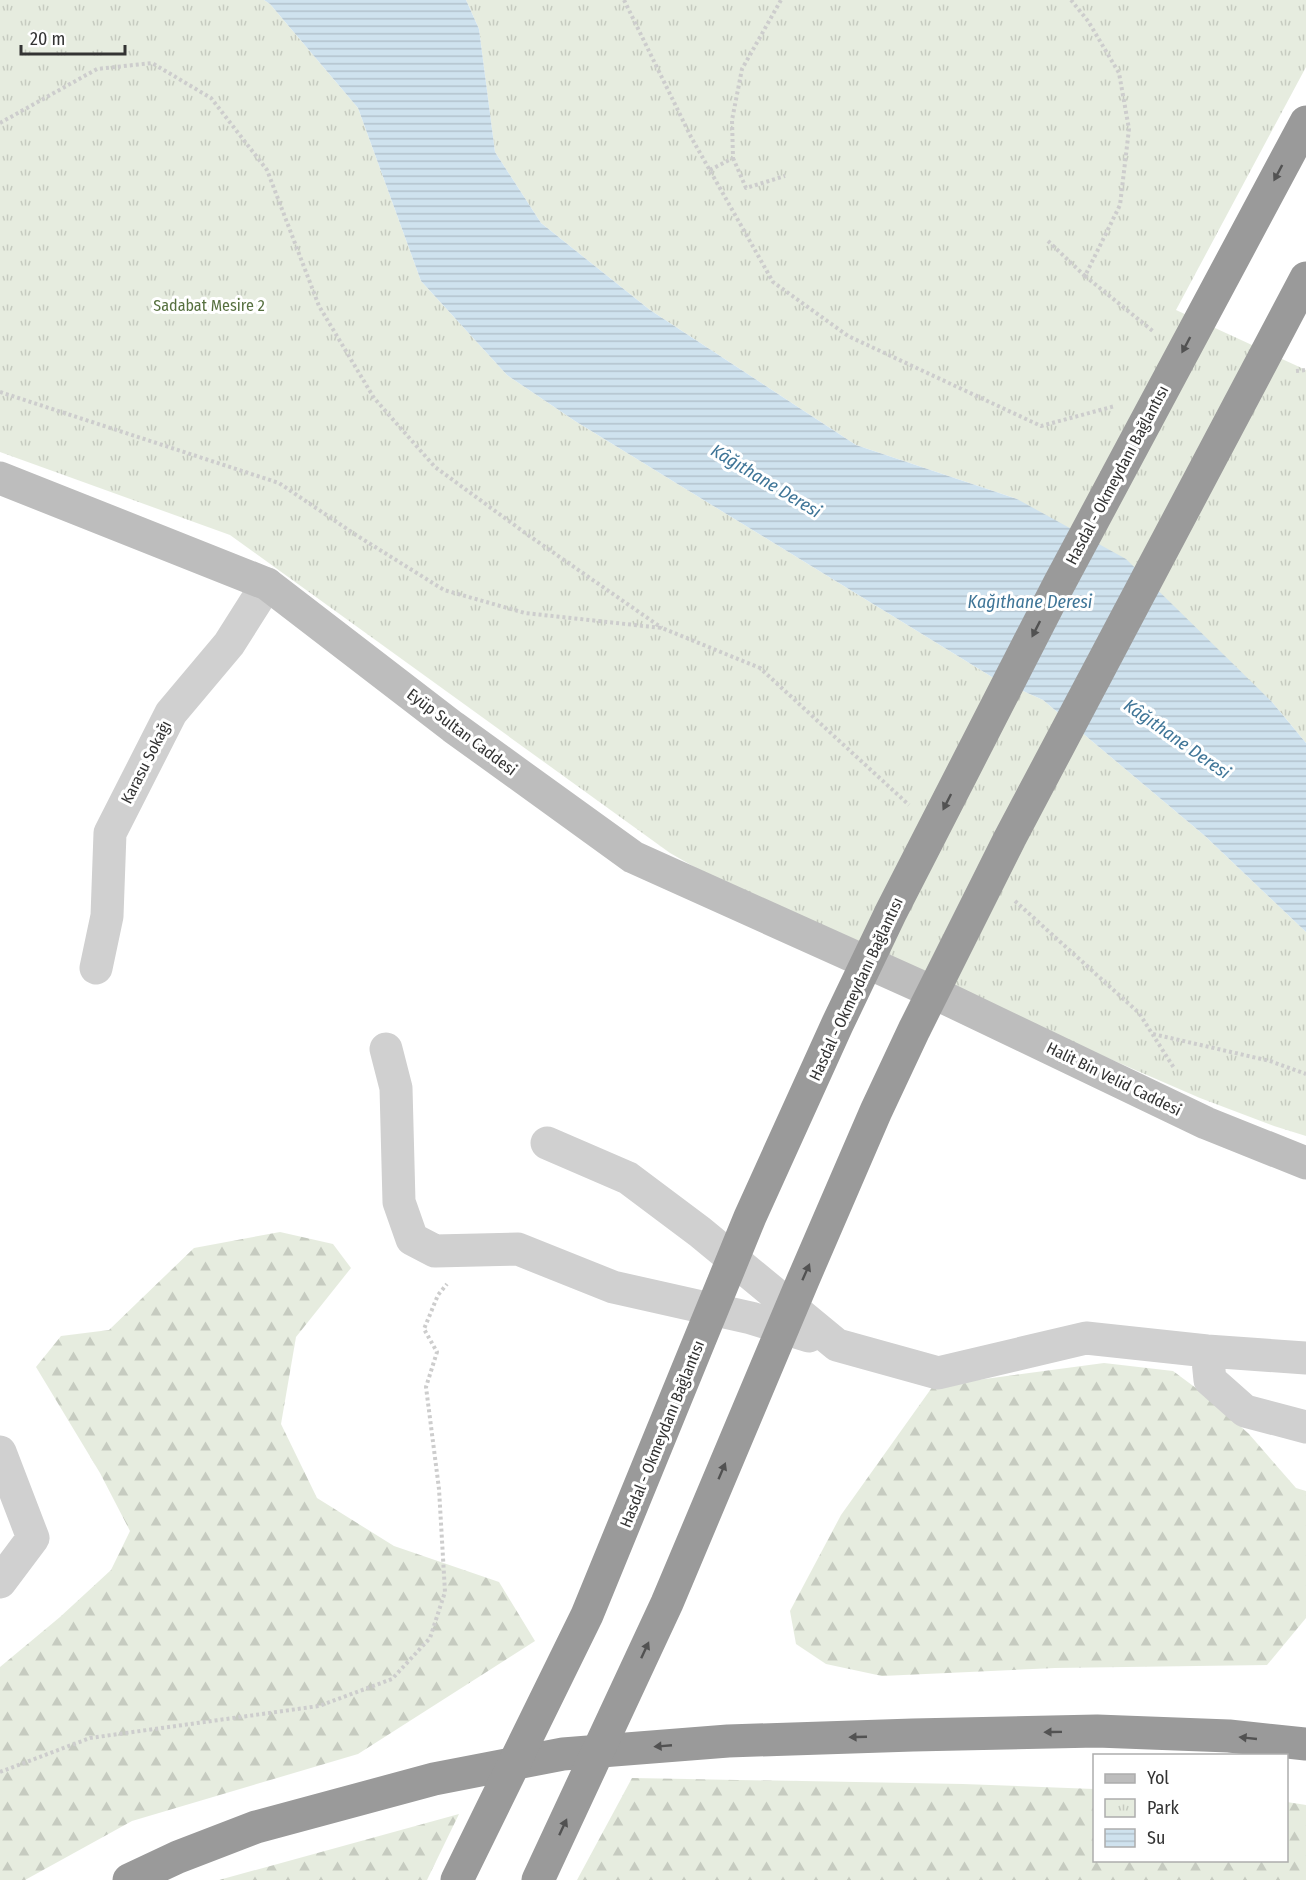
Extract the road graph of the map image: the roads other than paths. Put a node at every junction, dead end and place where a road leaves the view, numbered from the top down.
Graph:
1 (1306, 122) edge
2 (1306, 278) edge
3 (0, 478) edge
4 (267, 584) junction
5 (96, 968) dead end
6 (924, 988) joint
7 (386, 1049) dead end
8 (547, 1143) dead end
9 (1306, 1163) edge
10 (837, 1345) junction
11 (1207, 1351) junction
12 (1306, 1358) edge
13 (1306, 1426) edge
14 (0, 1452) edge
15 (0, 1582) edge
16 (1306, 1744) edge
17 (129, 1880) edge
18 (457, 1880) edge
19 (538, 1880) edge

1 -> 18 highway, Hasdal - Okmeydanı Bağlantısı, bridge
19 -> 2 highway, bridge
3 - 4 main road, Eyüp Sultan Caddesi
4 - 5 street, Karasu Sokağı
4 - 6 main road, Eyüp Sultan Caddesi
6 - 9 main road, Halit Bin Velid Caddesi
7 - 10 street
8 - 10 street
10 - 11 street
11 - 12 street
11 - 13 street
14 - 15 street
16 -> 17 highway

